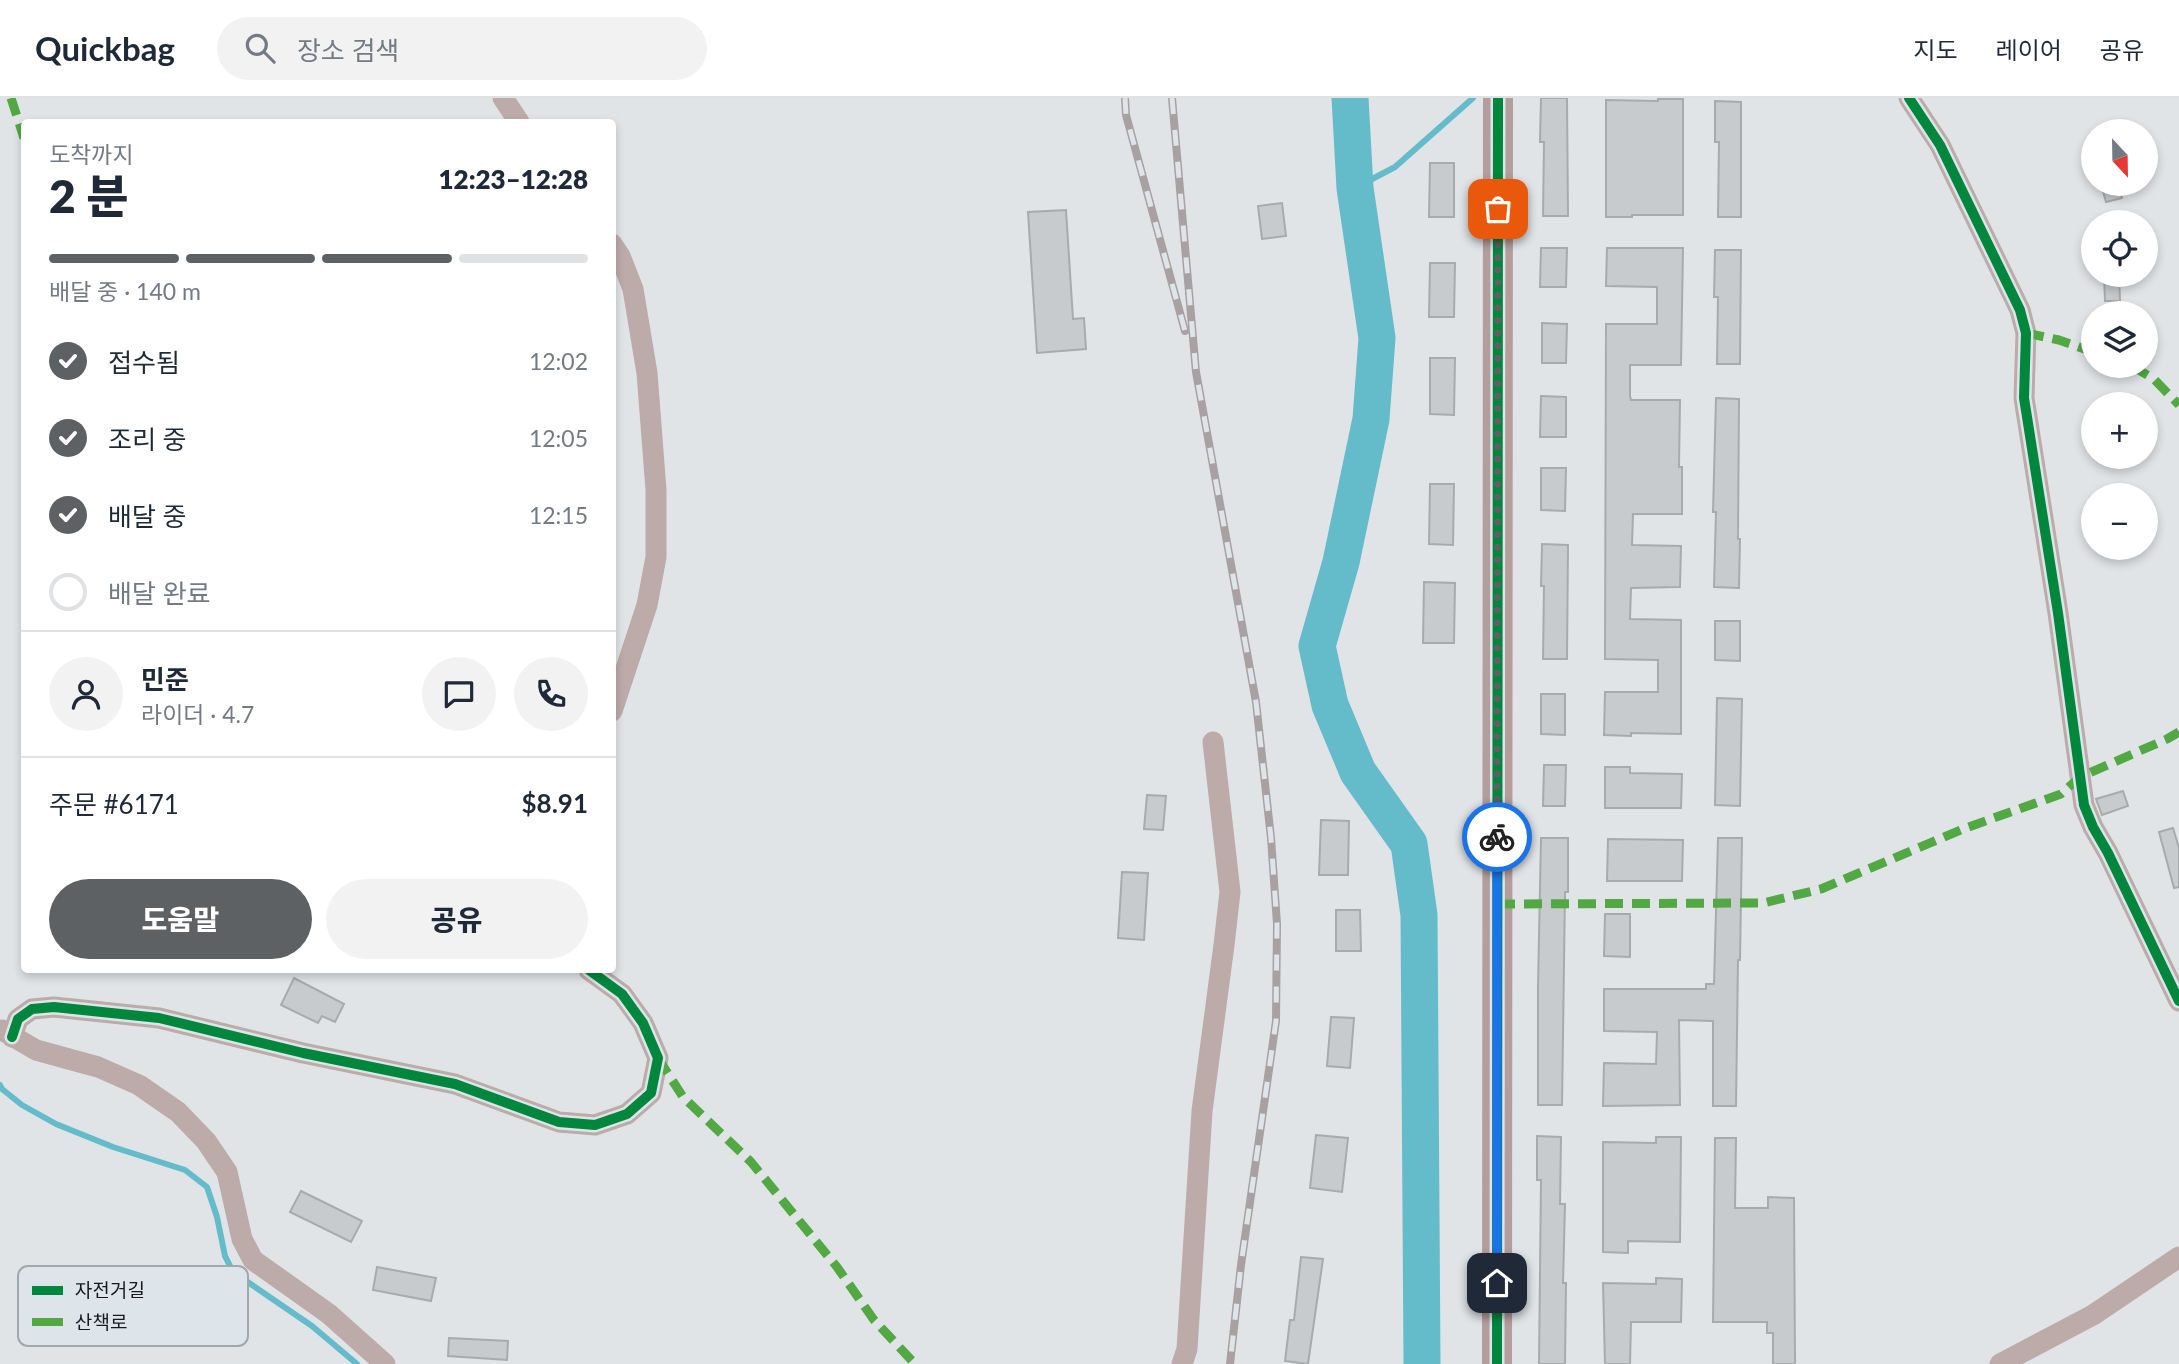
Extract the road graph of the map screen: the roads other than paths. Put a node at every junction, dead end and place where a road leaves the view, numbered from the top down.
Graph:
1 (503, 98) edge
2 (1498, 98) edge
3 (1909, 98) edge
4 (517, 119) edge
5 (616, 250) edge
6 (616, 699) edge
7 (1213, 742) dead end
8 (593, 973) edge
9 (2179, 1001) edge
10 (6, 1033) edge
11 (2179, 1257) edge
12 (385, 1364) edge
13 (1182, 1364) edge
14 (1497, 1364) edge
15 (2000, 1364) edge

1 - 4 street
2 - 14 street
3 - 9 street
5 - 6 street
7 - 13 street
8 - 10 street
10 - 12 street
11 - 15 street

